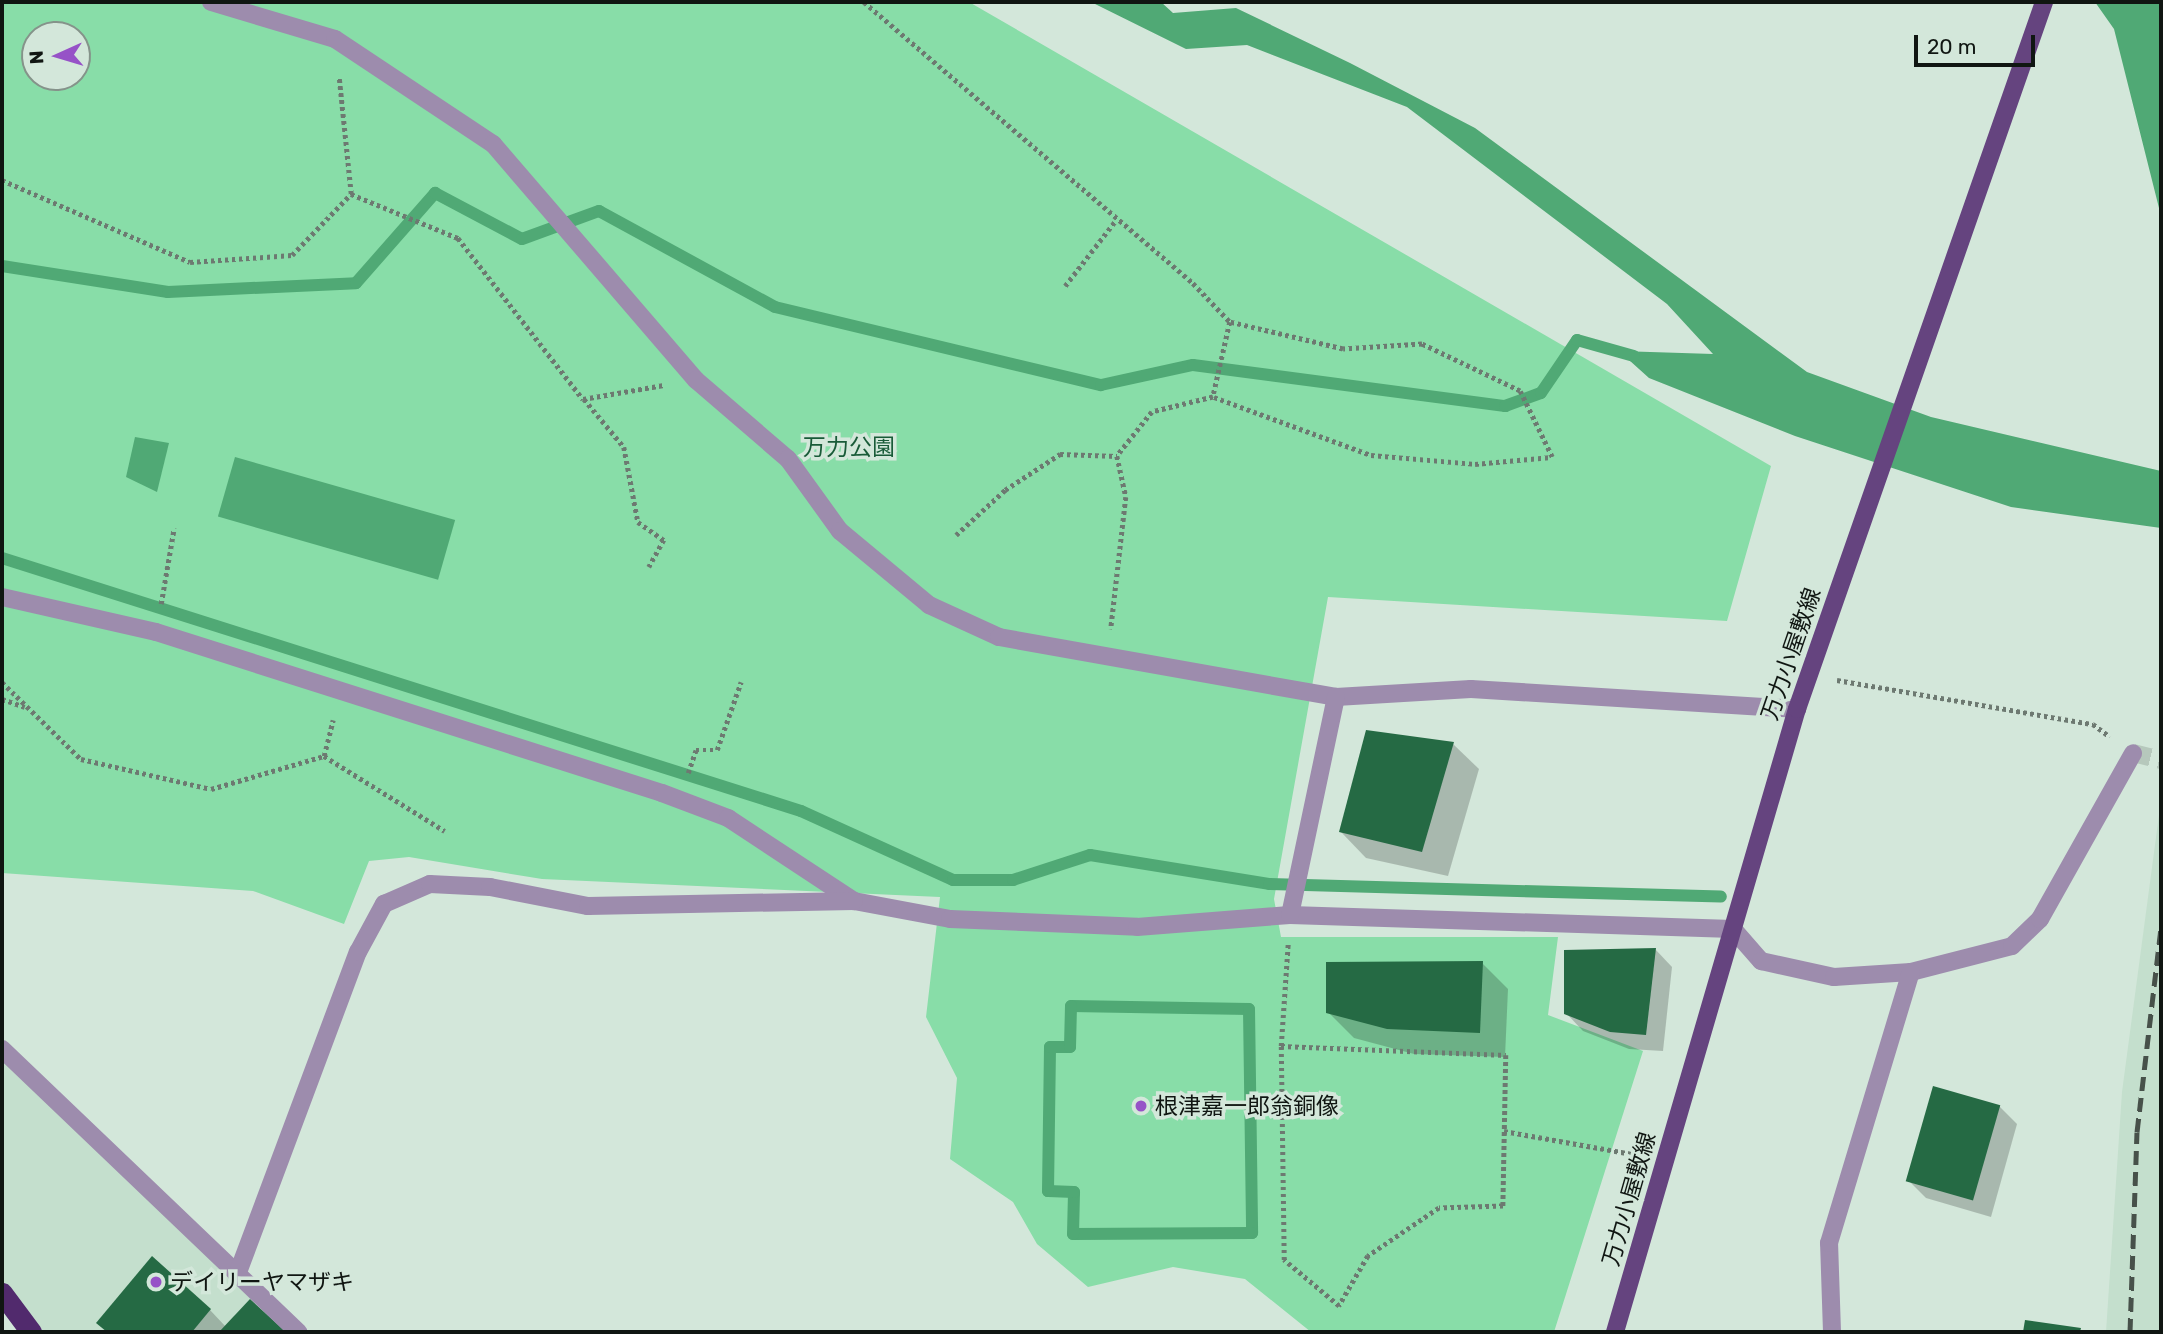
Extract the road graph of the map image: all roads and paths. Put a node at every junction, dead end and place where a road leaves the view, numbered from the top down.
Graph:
1 (211, 2) edge
2 (864, 2) edge
3 (2044, 2) edge
4 (335, 39) junction
5 (2, 180) edge
6 (351, 194) junction
7 (1116, 220) junction
8 (1065, 286) dead end
9 (1230, 322) junction
10 (696, 380) junction
11 (1213, 397) junction
12 (583, 399) junction
13 (1116, 456) junction
14 (174, 528) dead end
15 (956, 535) dead end
16 (649, 567) dead end
17 (163, 592) dead end
18 (2, 597) edge
19 (1107, 654) junction
20 (1808, 675) junction
21 (2, 682) edge
22 (741, 682) dead end
23 (340, 689) junction
24 (1336, 697) junction
25 (2, 699) edge
26 (29, 709) junction
27 (1797, 709) junction
28 (2133, 753) joint
29 (324, 756) junction
30 (692, 759) dead end
31 (445, 831) dead end
32 (853, 901) junction
33 (1290, 915) junction
34 (1732, 929) junction
35 (1912, 972) junction
36 (1281, 1046) junction
37 (2, 1049) edge
38 (1504, 1131) junction
39 (1666, 1160) junction
40 (236, 1275) junction
41 (3, 1298) edge
42 (31, 1332) edge
43 (298, 1332) edge
44 (1615, 1332) edge
45 (1832, 1332) edge

1 - 4 street
2 - 7 path
3 - 20 main road, 万力小屋敷線
4 - 6 path
4 - 10 street
5 - 6 path
6 - 12 path
7 - 8 path
7 - 9 path
9 - 11 path
9 - 11 path
10 - 12 path
10 - 19 street
11 - 13 path
12 - 16 path
13 - 15 path
13 - 19 path
14 - 17 path
18 - 23 street
19 - 24 street
20 - 27 main road, 万力小屋敷線
20 - 28 path
21 - 26 path
22 - 30 path
23 - 29 path
23 - 32 street
24 - 27 street
24 - 33 street
25 - 26 path
26 - 29 path
27 - 34 main road, 万力小屋敷線
28 - 35 street
29 - 31 path
32 - 33 street
32 - 40 street
33 - 34 street
33 - 36 path
34 - 35 street
34 - 39 main road, 万力小屋敷線
35 - 45 street
36 - 38 path
36 - 38 path
37 - 40 street
38 - 39 path
39 - 44 main road, 万力小屋敷線
40 - 43 street
41 - 42 highway

